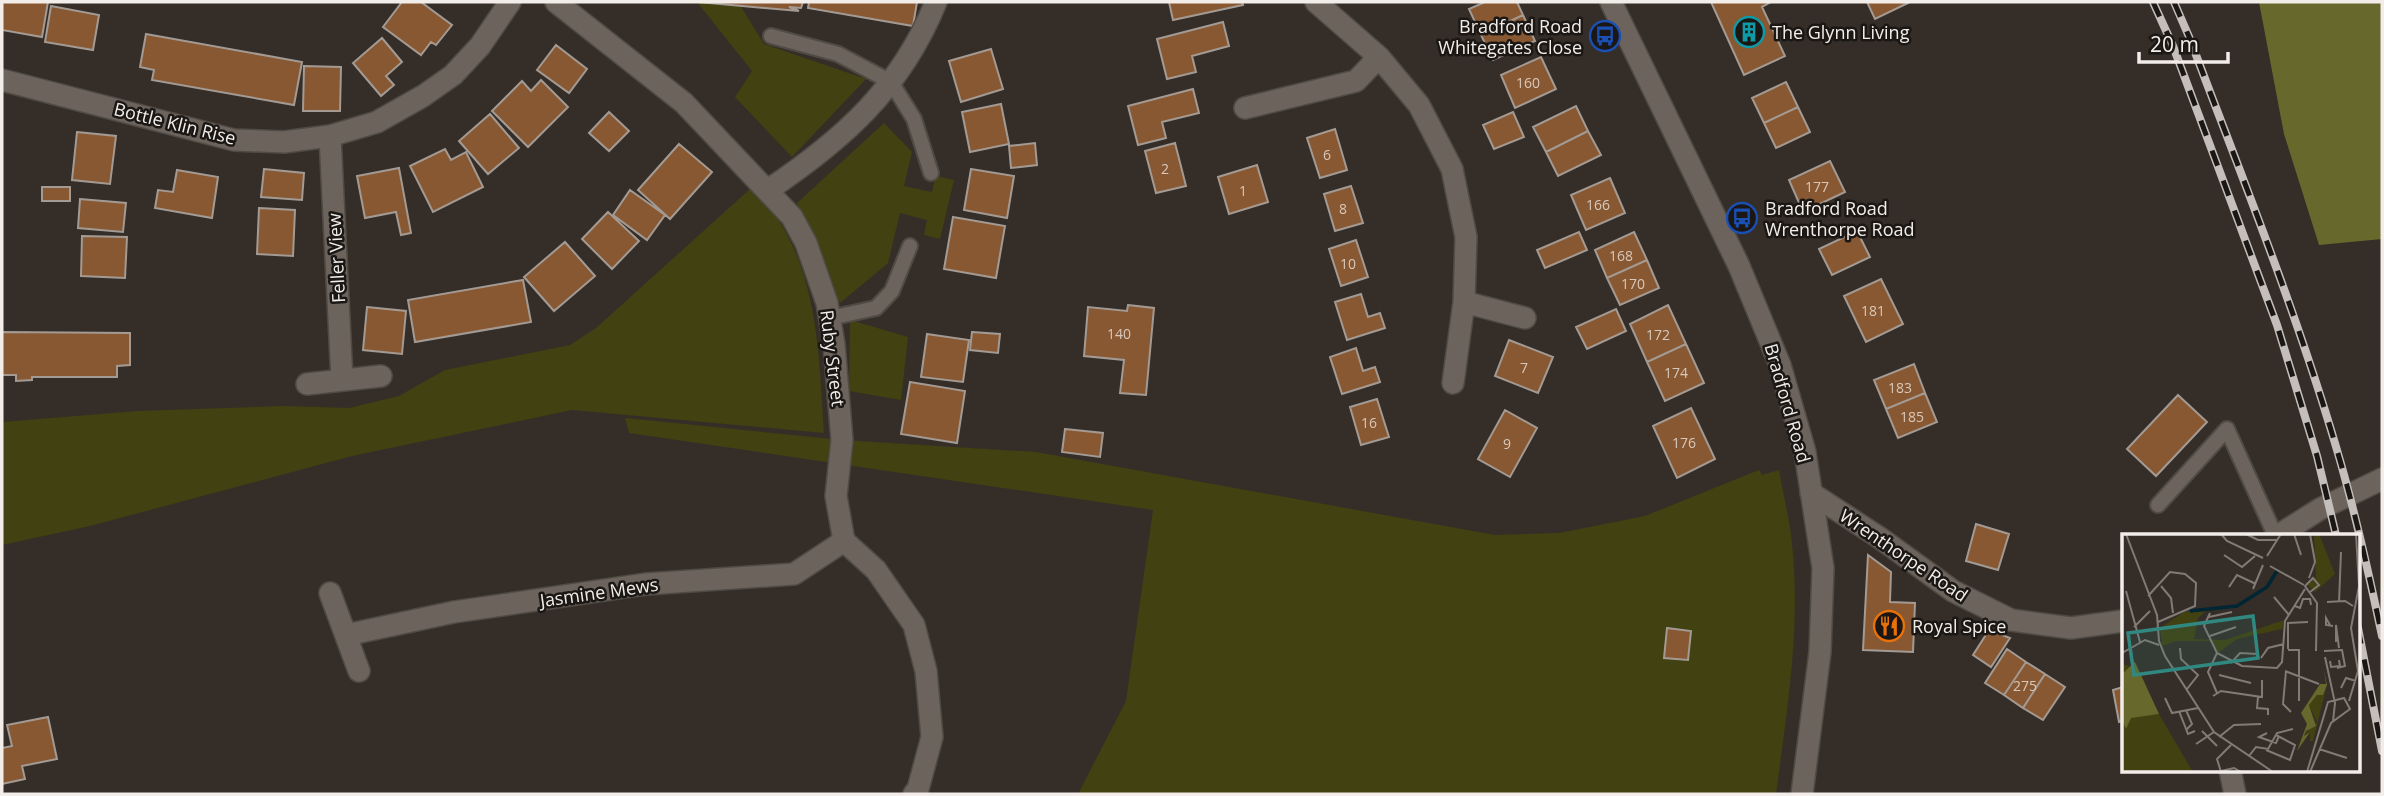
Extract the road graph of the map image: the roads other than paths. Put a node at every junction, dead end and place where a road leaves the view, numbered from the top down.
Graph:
1 (510, 2) edge
2 (556, 2) edge
3 (936, 2) edge
4 (1316, 2) edge
5 (1611, 2) edge
6 (771, 36) dead end
7 (1380, 57) junction
8 (2, 80) edge
9 (891, 82) junction
10 (1245, 108) dead end
11 (330, 136) junction
12 (931, 173) dead end
13 (768, 190) junction
14 (910, 246) dead end
15 (1464, 302) junction
16 (830, 318) junction
17 (1525, 318) dead end
18 (381, 376) dead end
19 (342, 380) junction
20 (1453, 383) dead end
21 (307, 384) dead end
22 (2382, 479) edge
23 (1811, 493) junction
24 (2158, 505) dead end
25 (2277, 534) edge
26 (2279, 534) edge
27 (844, 541) junction
28 (330, 593) dead end
29 (2122, 621) edge
30 (346, 635) junction
31 (359, 671) dead end
32 (2230, 772) edge
33 (914, 794) edge
34 (1802, 794) edge
35 (2235, 794) edge

1 - 11 street, Bottle Klin Rise
2 - 13 street, Ruby Street
3 - 9 street
4 - 7 street
5 - 23 street, Bradford Road
6 - 9 lane
7 - 10 street
7 - 15 street
8 - 11 street, Bottle Klin Rise
9 - 12 lane
9 - 13 street
11 - 19 street, Feller View
13 - 16 street, Ruby Street
14 - 16 lane
15 - 17 street
15 - 20 street
16 - 27 street, Ruby Street
18 - 19 street
19 - 21 street
22 - 26 street
23 - 29 street, Wrenthorpe Road
23 - 34 street, Bradford Road
24 - 25 lane
27 - 30 street, Jasmine Mews
27 - 33 street
28 - 30 street
30 - 31 street
32 - 35 street

